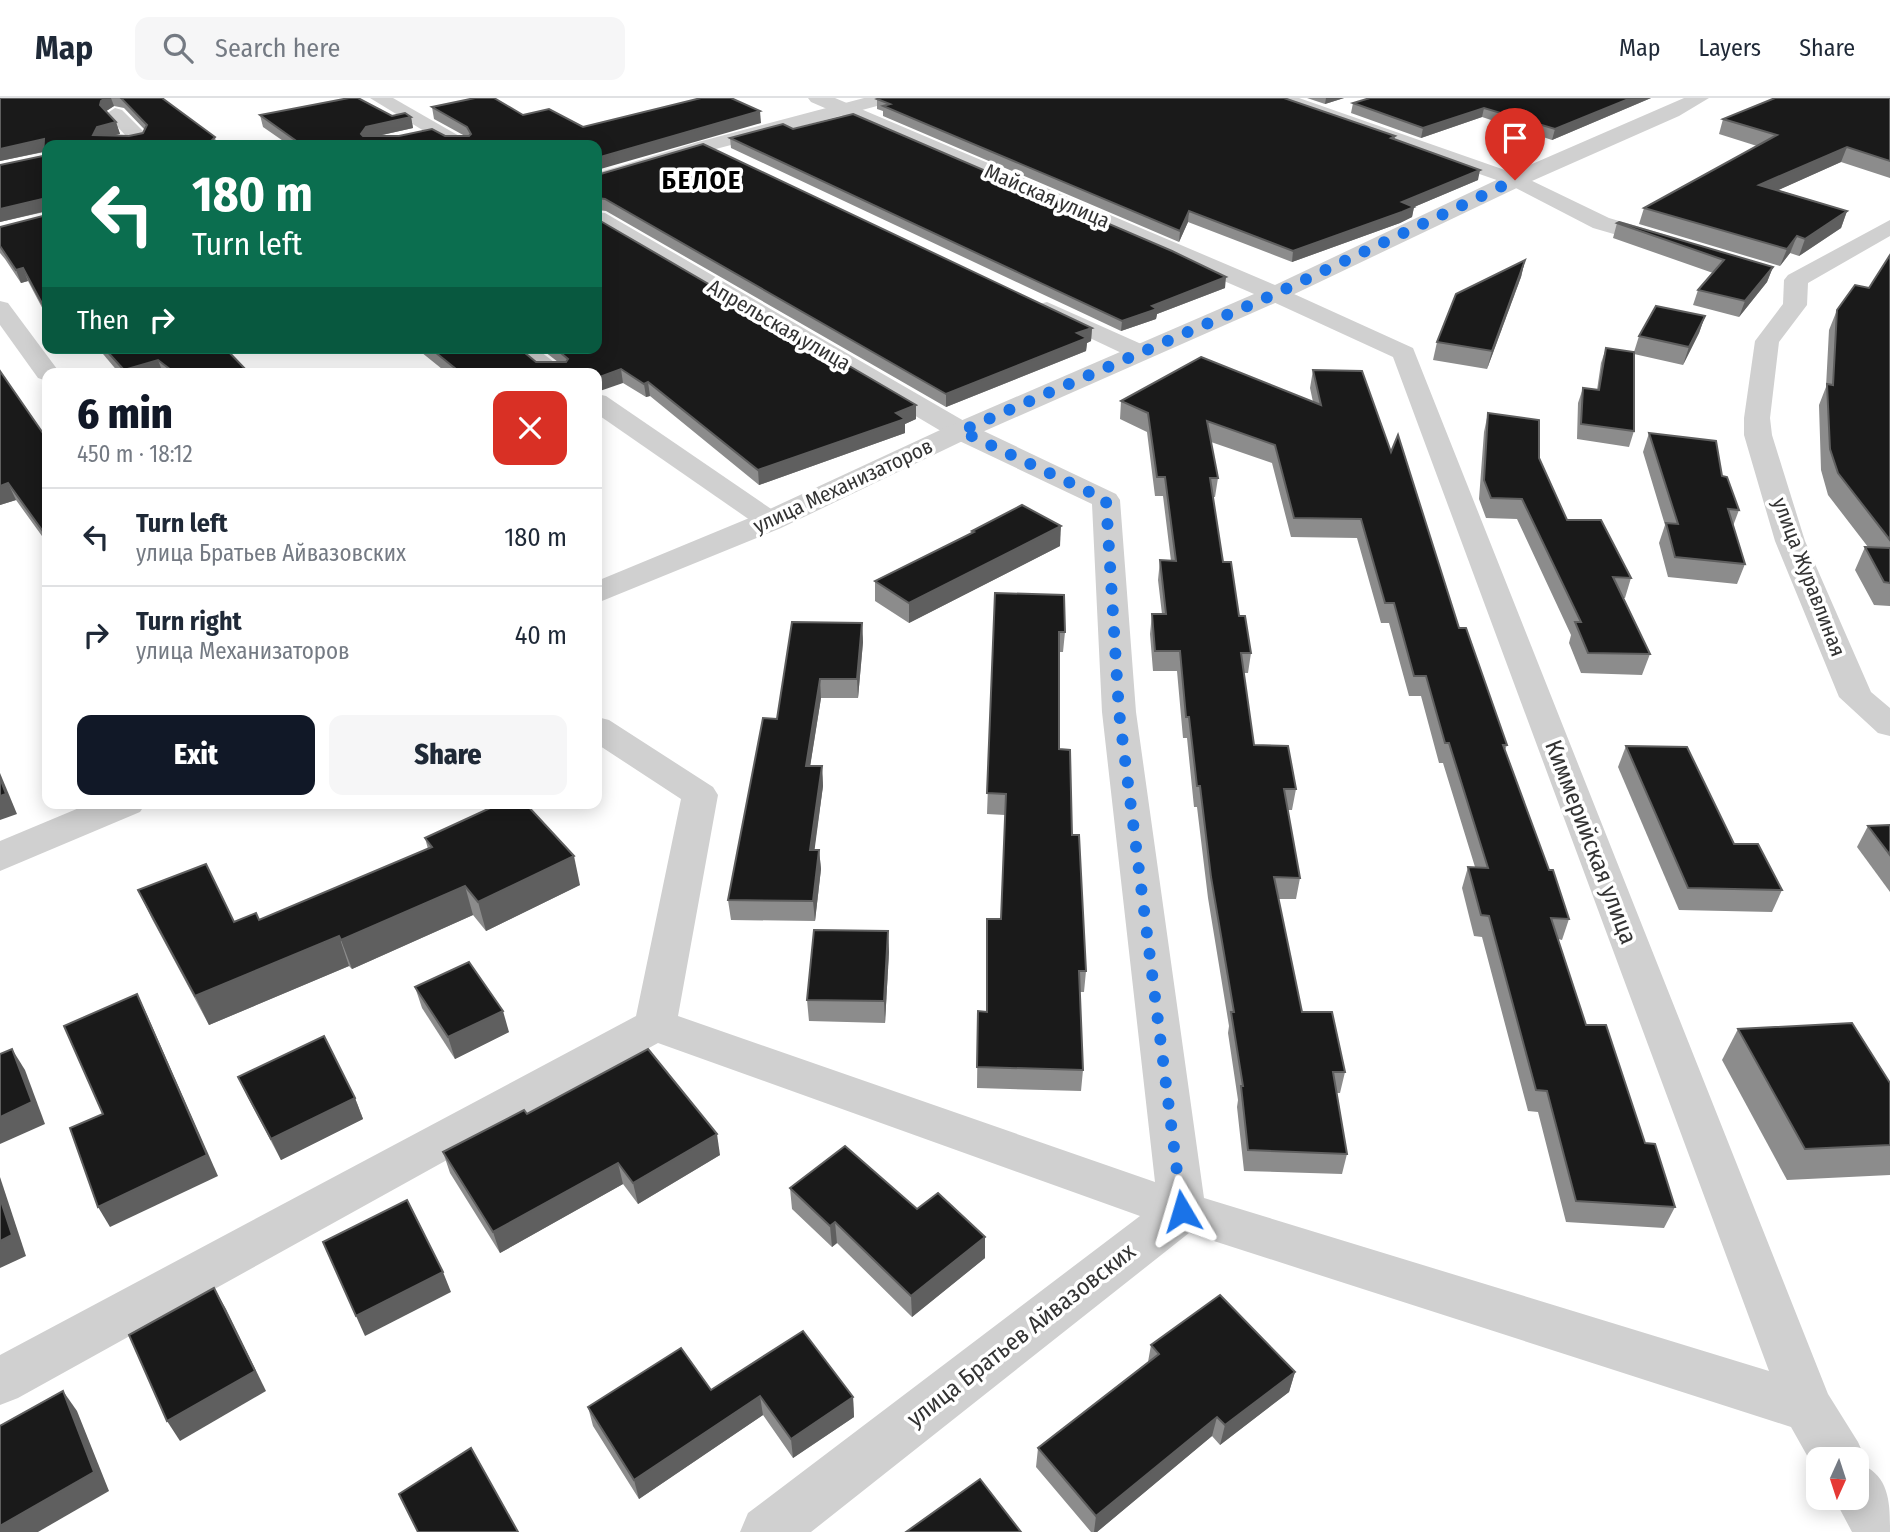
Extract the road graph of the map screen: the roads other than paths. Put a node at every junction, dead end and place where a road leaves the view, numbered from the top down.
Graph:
1 (379, 98) edge
2 (818, 98) edge
3 (885, 98) edge
4 (1281, 98) edge
5 (1699, 98) edge
6 (1360, 102) edge
7 (844, 109) junction
8 (1326, 113) junction
9 (115, 114) dead end
10 (435, 132) junction
11 (411, 137) edge
12 (130, 140) edge
13 (451, 140) edge
14 (705, 146) junction
15 (730, 158) edge
16 (602, 178) edge
17 (1515, 180) junction
18 (602, 221) edge
19 (1890, 227) edge
20 (1679, 246) edge
21 (1275, 294) junction
22 (1027, 299) edge
23 (0, 308) edge
24 (1139, 352) junction
25 (528, 354) edge
26 (43, 368) edge
27 (548, 368) edge
28 (602, 405) edge
29 (961, 431) junction
30 (770, 521) junction
31 (602, 591) edge
32 (1890, 725) edge
33 (602, 731) edge
34 (113, 809) edge
35 (0, 857) edge
36 (655, 1025) junction
37 (1182, 1211) junction
38 (0, 1381) edge
39 (1808, 1408) junction
40 (1831, 1447) edge
41 (1869, 1509) edge
42 (767, 1532) edge
43 (1883, 1532) edge

1 - 10 street
2 - 7 street, Майская улица
3 - 7 street
4 - 8 street
5 - 17 street, улица Механизаторов
6 - 8 street
7 - 14 street
7 - 21 street, Майская улица
8 - 17 street
9 - 12 street
10 - 11 street
10 - 13 street
14 - 15 street
14 - 16 street
17 - 20 street
17 - 21 street, улица Механизаторов
18 - 29 street, Апрельская улица
19 - 32 street, улица Журавлиная
21 - 24 street, улица Механизаторов
21 - 39 street, Киммерийская улица
22 - 24 street
23 - 26 street
24 - 29 street, улица Механизаторов
25 - 27 street
28 - 30 street
29 - 30 street, улица Механизаторов
29 - 37 street
30 - 31 street, улица Механизаторов
33 - 36 street
34 - 35 street
36 - 37 street
36 - 38 street
37 - 39 street
37 - 42 street, улица Братьев Айвазовских
39 - 40 street, Киммерийская улица
41 - 43 street

